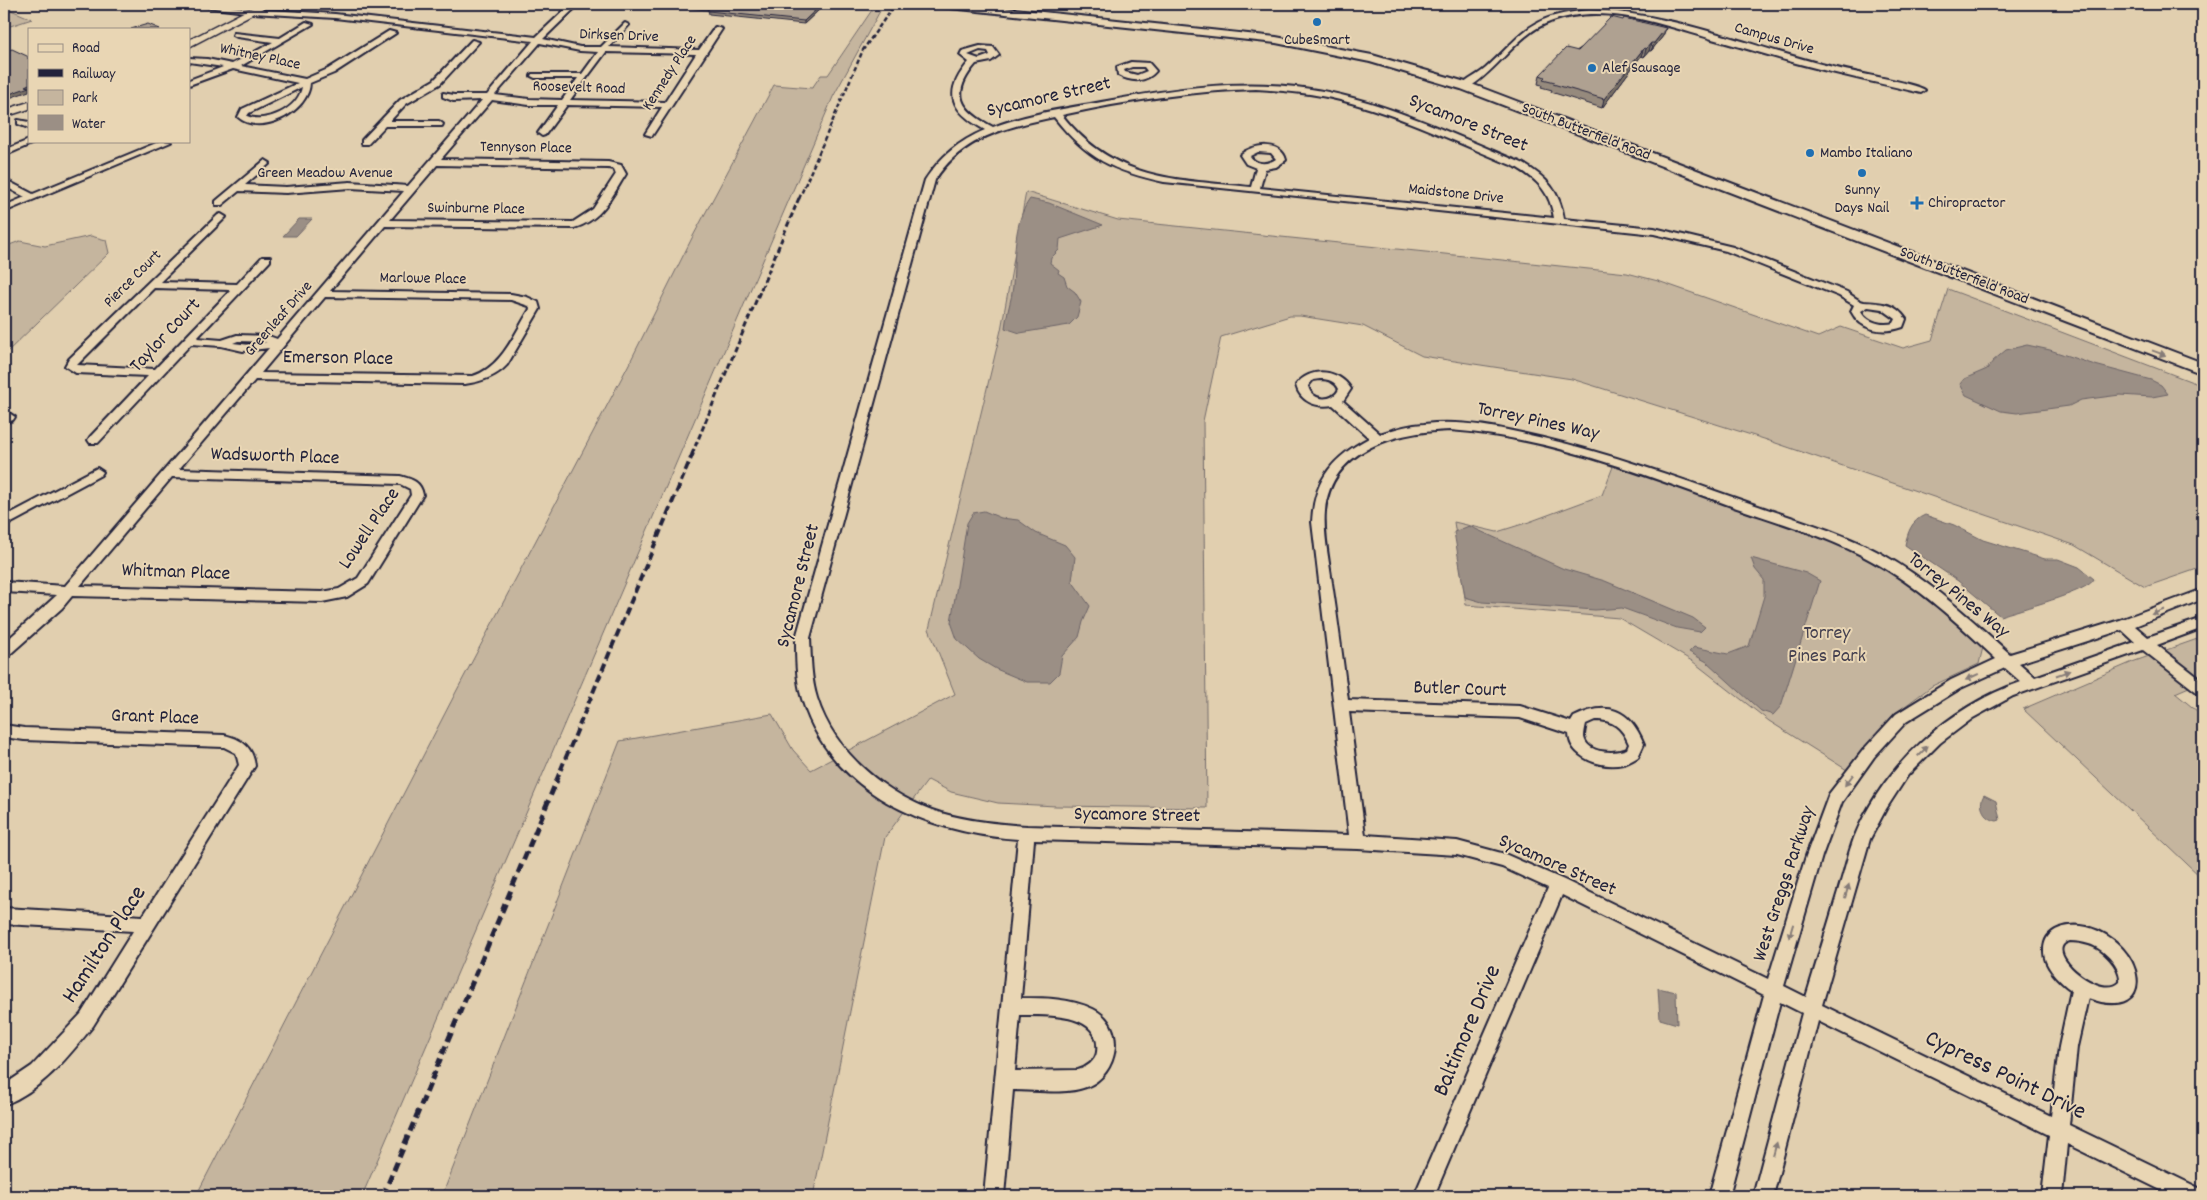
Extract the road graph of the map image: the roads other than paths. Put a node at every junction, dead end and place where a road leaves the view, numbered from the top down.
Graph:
1 (199, 4) edge
2 (266, 4) edge
3 (575, 4) edge
4 (941, 4) edge
5 (253, 11) junction
6 (309, 24) dead end
7 (625, 25) dead end
8 (718, 29) dead end
9 (392, 33) dead end
10 (237, 35) dead end
11 (280, 40) junction
12 (538, 40) junction
13 (475, 42) dead end
14 (190, 43) edge
15 (604, 50) junction
16 (700, 52) junction
17 (190, 53) edge
18 (190, 60) edge
19 (207, 61) junction
20 (974, 61) dead end
21 (231, 67) junction
22 (536, 76) dead end
23 (584, 76) junction
24 (1141, 77) dead end
25 (306, 82) junction
26 (190, 83) edge
27 (1465, 86) junction
28 (1921, 90) dead end
29 (418, 94) junction
30 (1158, 94) junction
31 (490, 97) junction
32 (564, 103) junction
33 (28, 105) edge
34 (667, 105) junction
35 (4, 114) edge
36 (1056, 114) junction
37 (383, 123) junction
38 (439, 124) dead end
39 (992, 130) junction
40 (542, 133) dead end
41 (649, 134) dead end
42 (32, 142) edge
43 (167, 142) edge
44 (364, 142) dead end
45 (4, 153) edge
46 (434, 162) junction
47 (265, 163) dead end
48 (1261, 166) dead end
49 (4, 182) edge
50 (238, 188) junction
51 (412, 189) junction
52 (1254, 190) junction
53 (32, 197) junction
54 (219, 203) dead end
55 (4, 209) edge
56 (221, 217) dead end
57 (1559, 221) junction
58 (382, 223) junction
59 (570, 226) joint
60 (266, 259) dead end
61 (152, 285) junction
62 (237, 287) junction
63 (322, 294) junction
64 (524, 298) joint
65 (1861, 305) dead end
66 (2117, 334) junction
67 (188, 341) junction
68 (278, 343) junction
69 (2203, 354) edge
70 (2203, 369) edge
71 (157, 373) junction
72 (252, 376) junction
73 (1335, 400) dead end
74 (1377, 438) junction
75 (94, 440) dead end
76 (97, 472) dead end
77 (170, 473) junction
78 (379, 480) joint
79 (4, 523) edge
80 (4, 587) edge
81 (68, 591) junction
82 (2203, 594) edge
83 (283, 596) joint
84 (2203, 623) edge
85 (2125, 624) junction
86 (2147, 644) junction
87 (4, 651) edge
88 (2006, 660) junction
89 (2032, 683) junction
90 (2203, 689) edge
91 (1341, 706) junction
92 (1576, 730) dead end
93 (4, 731) edge
94 (226, 802) joint
95 (1027, 833) junction
96 (1358, 842) junction
97 (1558, 885) junction
98 (4, 916) edge
99 (147, 924) junction
100 (2081, 986) dead end
101 (1774, 990) junction
102 (1794, 1000) joint
103 (1012, 1006) junction
104 (1812, 1009) junction
105 (1005, 1080) junction
106 (4, 1096) edge
107 (2058, 1130) junction
108 (994, 1196) edge
109 (1424, 1196) edge
110 (1719, 1196) edge
111 (1763, 1196) edge
112 (2052, 1196) edge
113 (2194, 1196) edge

1 - 5 street, Dirksen Drive
2 - 5 street
3 - 12 street, Greenleaf Drive
4 - 27 main road, South Butterfield Road
5 - 12 street, Dirksen Drive
5 - 14 street
6 - 11 street
7 - 15 street
8 - 16 street, Kennedy Place
9 - 25 street
10 - 11 street
11 - 21 street
12 - 15 street, Dirksen Drive
12 - 31 street, Greenleaf Drive
13 - 29 street
15 - 16 street, Dirksen Drive
15 - 23 street
16 - 34 street, Kennedy Place
17 - 19 street, Whitney Place
18 - 19 street, Whitney Place
19 - 21 street, Whitney Place
20 - 39 street
21 - 25 street, Whitney Place
21 - 26 street
22 - 23 street
23 - 32 street
24 - 30 street
25 - 25 street
27 - 28 street, Campus Drive
27 - 66 main road, South Butterfield Road
29 - 31 street, Roosevelt Road
29 - 37 street
30 - 36 street, Sycamore Street
30 - 57 street, Sycamore Street
31 - 32 street, Roosevelt Road
31 - 46 street, Greenleaf Drive
32 - 34 street, Roosevelt Road
32 - 40 street
33 - 35 street
34 - 41 street, Kennedy Place
36 - 39 street, Sycamore Street
36 - 52 street, Maidstone Drive
37 - 38 street
37 - 44 street
39 - 95 street, Sycamore Street
42 - 45 street
43 - 53 street
46 - 51 street, Greenleaf Drive
46 - 59 street, Tennyson Place
47 - 50 street, Green Meadow Avenue
48 - 52 street
49 - 53 street
50 - 51 street, Green Meadow Avenue
50 - 54 street, Green Meadow Avenue
51 - 58 street, Greenleaf Drive
52 - 57 street, Maidstone Drive
53 - 55 street
56 - 61 street, Pierce Court
57 - 65 street, Maidstone Drive
58 - 59 street, Swinburne Place
58 - 63 street, Greenleaf Drive
60 - 62 street, Taylor Court
61 - 62 street
61 - 71 street, Pierce Court
62 - 67 street, Taylor Court
63 - 64 street, Marlowe Place
63 - 68 street, Greenleaf Drive
64 - 72 street, Emerson Place
66 - 69 main road
66 -> 70 main road, South Butterfield Road
67 - 68 street
67 - 71 street, Taylor Court
68 - 72 street, Greenleaf Drive
71 - 75 street, Taylor Court
72 - 77 street, Greenleaf Drive
73 - 74 street
74 - 88 street, Torrey Pines Way
74 - 91 street, Torrey Pines Way
76 - 79 street
77 - 78 street, Wadsworth Place
77 - 81 street, Greenleaf Drive
78 - 83 street, Lowell Place
80 - 81 street, Whitman Place
81 - 83 street, Whitman Place
81 - 87 street, Greenleaf Drive
82 -> 85 street, West Greggs Parkway
84 - 86 street
85 - 86 street
85 - 88 street, West Greggs Parkway
89 -> 86 street
86 - 90 street
88 - 89 street, Torrey Pines Way
88 -> 101 street, West Greggs Parkway
104 -> 89 street
91 - 92 street, Butler Court
91 - 96 street, Torrey Pines Way
93 - 94 street, Grant Place
94 - 99 street, Hamilton Place
95 - 96 street, Sycamore Street
95 - 103 street
96 - 97 street, Sycamore Street
97 - 101 street, Sycamore Street
97 - 109 street, Baltimore Drive
98 - 99 street
99 - 106 street, Hamilton Place
100 - 107 street
101 - 102 street, Sycamore Street
101 - 110 street, West Greggs Parkway
102 - 104 street, Cypress Point Drive
103 - 105 street
103 - 105 street
104 - 107 street, Cypress Point Drive
111 -> 104 street
105 - 108 street
107 - 112 street
107 - 113 street, Cypress Point Drive

